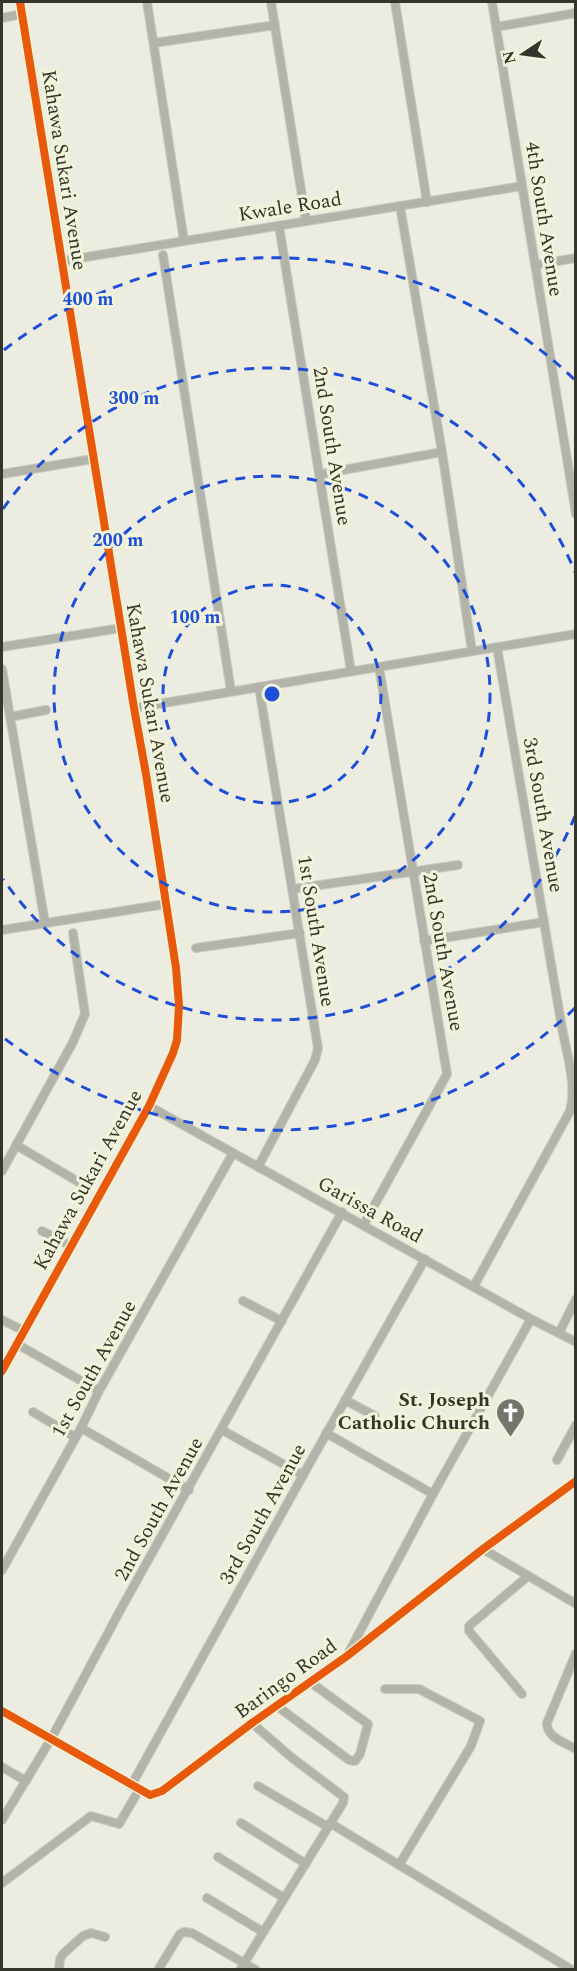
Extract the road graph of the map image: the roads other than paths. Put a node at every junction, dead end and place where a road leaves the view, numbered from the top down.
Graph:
1 (20, 2) edge
2 (147, 2) edge
3 (272, 2) edge
4 (395, 2) edge
5 (492, 2) edge
6 (576, 13) edge
7 (22, 14) junction
8 (2, 18) edge
9 (275, 25) junction
10 (496, 27) junction
11 (154, 43) junction
12 (522, 186) junction
13 (427, 202) junction
14 (400, 206) junction
15 (306, 221) junction
16 (279, 226) junction
17 (184, 241) junction
18 (162, 250) junction
19 (576, 258) edge
20 (62, 261) junction
21 (535, 265) junction
22 (442, 452) junction
23 (93, 459) junction
24 (2, 474) edge
25 (321, 474) junction
26 (573, 488) edge
27 (576, 514) edge
28 (121, 628) junction
29 (576, 634) edge
30 (2, 647) edge
31 (497, 647) junction
32 (472, 651) junction
33 (379, 667) junction
34 (2, 669) edge
35 (351, 671) junction
36 (259, 687) junction
37 (231, 692) junction
38 (134, 708) junction
39 (46, 710) dead end
40 (7, 716) edge
41 (458, 866) dead end
42 (413, 873) junction
43 (293, 889) junction
44 (166, 904) junction
45 (70, 919) junction
46 (544, 922) junction
47 (45, 923) junction
48 (2, 930) edge
49 (300, 933) junction
50 (424, 941) junction
51 (196, 948) dead end
52 (149, 1106) junction
53 (16, 1146) junction
54 (233, 1153) junction
55 (258, 1167) junction
56 (2, 1170) edge
57 (87, 1187) dead end
58 (342, 1212) junction
59 (364, 1224) junction
60 (42, 1231) dead end
61 (71, 1246) junction
62 (425, 1259) junction
63 (474, 1286) junction
64 (576, 1299) edge
65 (243, 1301) dead end
66 (531, 1318) junction
67 (2, 1320) edge
68 (282, 1321) junction
69 (24, 1331) junction
70 (559, 1333) junction
71 (576, 1342) edge
72 (17, 1344) junction
73 (2, 1371) edge
74 (99, 1391) junction
75 (345, 1400) junction
76 (33, 1412) dead end
77 (375, 1416) dead end
78 (576, 1425) edge
79 (81, 1428) junction
80 (222, 1430) junction
81 (326, 1433) junction
82 (75, 1437) junction
83 (556, 1460) dead end
84 (303, 1475) junction
85 (576, 1481) edge
86 (189, 1490) junction
87 (433, 1494) junction
88 (483, 1549) junction
89 (2, 1570) edge
90 (528, 1576) junction
91 (576, 1604) edge
92 (576, 1653) edge
93 (347, 1656) junction
94 (310, 1682) junction
95 (385, 1689) dead end
96 (522, 1694) dead end
97 (277, 1706) junction
98 (2, 1711) edge
99 (252, 1723) junction
100 (51, 1739) junction
101 (576, 1749) edge
102 (2, 1767) edge
103 (26, 1781) junction
104 (131, 1786) junction
105 (258, 1786) dead end
106 (139, 1790) junction
107 (2, 1820) edge
108 (241, 1823) dead end
109 (329, 1825) junction
110 (218, 1857) dead end
111 (306, 1864) junction
112 (399, 1865) junction
113 (2, 1883) edge
114 (207, 1898) dead end
115 (284, 1898) junction
116 (263, 1932) junction
117 (105, 1936) dead end
118 (242, 1966) edge
119 (59, 1970) edge
120 (158, 1970) edge
121 (256, 1970) edge
122 (572, 1970) edge

1 - 7 street, Kahawa Sukari Avenue
2 - 11 street
3 - 9 street
4 - 13 street
5 - 10 street, 4th South Avenue
6 - 10 street
7 - 8 street
7 - 20 street, Kahawa Sukari Avenue
9 - 11 street
9 - 15 street
10 - 12 street, 4th South Avenue
11 - 17 street
12 - 13 street, Kwale Road
12 - 21 street, 4th South Avenue
13 - 14 street, Kwale Road
14 - 15 street, Kwale Road
14 - 22 street
15 - 16 street, Kwale Road
16 - 17 street, Kwale Road
16 - 25 street, 2nd South Avenue
17 - 18 street, Kwale Road
18 - 20 street, Kwale Road
18 - 37 street
19 - 21 street
20 - 23 street, Kahawa Sukari Avenue
21 - 26 street, 4th South Avenue
22 - 25 street
22 - 32 street
23 - 24 street
23 - 28 street, Kahawa Sukari Avenue
25 - 35 street, 2nd South Avenue
26 - 27 street, 4th South Avenue
28 - 30 street
28 - 38 street, Kahawa Sukari Avenue
29 - 31 street
31 - 32 street
31 - 46 street, 3rd South Avenue
32 - 33 street
33 - 35 street
33 - 42 street, 2nd South Avenue
34 - 40 street
35 - 36 street
36 - 37 street
36 - 43 street, 1st South Avenue
37 - 38 street
38 - 44 street, Kahawa Sukari Avenue
39 - 40 street
40 - 47 street
41 - 42 street
42 - 43 street
42 - 50 street, 2nd South Avenue
43 - 49 street, 1st South Avenue
44 - 45 street
44 - 52 street, Kahawa Sukari Avenue
45 - 47 street
45 - 53 street
46 - 50 street
46 - 63 street, 3rd South Avenue
47 - 48 street
49 - 51 street
49 - 55 street, 1st South Avenue
50 - 59 street, 2nd South Avenue
52 - 54 street, Garissa Road
52 - 61 street, Kahawa Sukari Avenue
53 - 56 street
53 - 57 street
54 - 55 street, Garissa Road
54 - 74 street, 1st South Avenue
55 - 58 street, Garissa Road
58 - 59 street, Garissa Road
58 - 68 street, 2nd South Avenue
59 - 62 street, Garissa Road
60 - 61 street
61 - 69 street, Kahawa Sukari Avenue
62 - 63 street, Garissa Road
62 - 75 street, 3rd South Avenue
63 - 66 street, Garissa Road
64 - 70 street
65 - 68 street
66 - 70 street, Garissa Road
66 - 87 street
67 - 69 street
68 - 80 street, 2nd South Avenue
69 - 72 street, Kahawa Sukari Avenue
70 - 71 street, Garissa Road
72 - 73 street, Kahawa Sukari Avenue
72 - 74 street
74 - 79 street, 1st South Avenue
75 - 77 street
75 - 81 street, 3rd South Avenue
76 - 82 street
78 - 83 street
79 - 82 street, 1st South Avenue
79 - 86 street
80 - 84 street
80 - 86 street, 2nd South Avenue
81 - 84 street, 3rd South Avenue
81 - 87 street
82 - 89 street, 1st South Avenue
84 - 104 street, 3rd South Avenue
85 - 88 street, Baringo Road
86 - 100 street, 2nd South Avenue
87 - 93 street
88 - 90 street
88 - 93 street, Baringo Road
90 - 91 street
90 - 96 street
92 - 101 street
93 - 94 street, Baringo Road
94 - 97 street, Baringo Road
94 - 97 street
95 - 112 street
97 - 99 street, Baringo Road
98 - 100 street
99 - 106 street, Baringo Road
99 - 109 street
100 - 103 street, 2nd South Avenue
100 - 104 street
102 - 103 street
103 - 107 street, 2nd South Avenue
104 - 106 street
105 - 109 street
106 - 113 street
108 - 111 street
109 - 111 street
109 - 112 street
110 - 115 street
111 - 115 street
112 - 122 street
114 - 116 street
115 - 116 street
116 - 118 street
117 - 119 street
118 - 120 street
118 - 121 street

